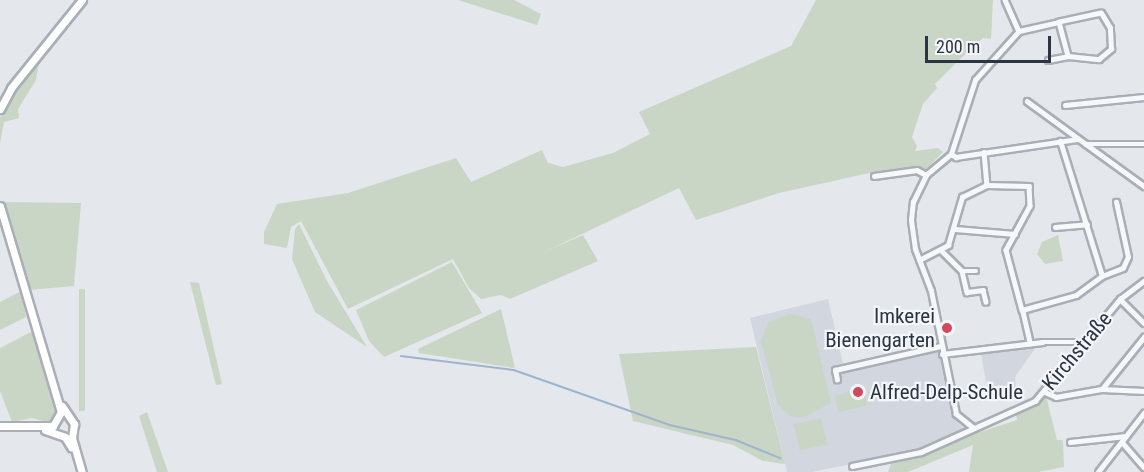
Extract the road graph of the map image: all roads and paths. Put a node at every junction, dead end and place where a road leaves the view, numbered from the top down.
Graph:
1 (82, 0) edge
2 (1005, 0) edge
3 (1059, 22) junction
4 (1019, 31) junction
5 (1068, 56) junction
6 (1048, 60) dead end
7 (1144, 97) edge
8 (1027, 101) dead end
9 (1065, 105) dead end
10 (0, 109) edge
11 (1078, 139) junction
12 (1060, 141) junction
13 (1086, 144) junction
14 (1144, 144) edge
15 (984, 152) junction
16 (951, 154) junction
17 (926, 175) junction
18 (873, 176) dead end
19 (987, 185) junction
20 (1144, 186) edge
21 (1116, 202) dead end
22 (0, 206) edge
23 (1087, 224) junction
24 (1055, 227) dead end
25 (955, 229) junction
26 (1016, 235) junction
27 (942, 251) junction
28 (919, 260) junction
29 (962, 271) junction
30 (976, 271) dead end
31 (1102, 276) junction
32 (1144, 281) edge
33 (1120, 299) junction
34 (986, 302) dead end
35 (1022, 310) junction
36 (1144, 323) edge
37 (1144, 337) edge
38 (1085, 342) junction
39 (1030, 344) junction
40 (940, 346) junction
41 (942, 354) junction
42 (837, 380) dead end
43 (1102, 389) junction
44 (1144, 391) edge
45 (1045, 392) junction
46 (1144, 413) edge
47 (60, 423) junction
48 (0, 426) edge
49 (974, 429) junction
50 (68, 436) junction
51 (1126, 436) junction
52 (1070, 442) dead end
53 (1122, 442) junction
54 (852, 466) dead end
55 (1144, 467) edge
56 (82, 472) edge
57 (1098, 472) edge

1 - 10 street
2 - 4 street
3 - 4 street
3 - 5 street
3 - 5 street
4 - 16 street
5 - 6 street
7 - 9 street
8 - 11 street
11 - 12 street
11 - 13 street
12 - 15 street
12 - 23 street
13 - 14 street
13 - 20 street
15 - 16 street
15 - 19 street
16 - 17 street
17 - 18 street
17 - 28 street
19 - 25 street
19 - 26 street
21 - 31 street
22 - 47 street
23 - 24 street
23 - 31 street
25 - 26 street
25 - 27 street
26 - 35 street
27 - 28 street
27 - 29 street
28 - 40 street
29 - 30 street
29 - 34 street
31 - 35 street
32 - 33 street, Kirchstraße
33 - 36 street
33 - 38 street, Kirchstraße
35 - 39 street
37 - 43 street
38 - 39 street
38 - 45 street, Kirchstraße
39 - 41 street
40 - 41 street
40 - 42 street
41 - 49 street
43 - 44 street
43 - 45 street
45 - 49 street, Kirchstraße
46 - 51 street
47 - 48 street
47 - 50 street
47 - 50 street
49 - 54 street, Kirchstraße
50 - 56 street
51 - 52 street
51 - 53 street
53 - 55 street
53 - 57 street

